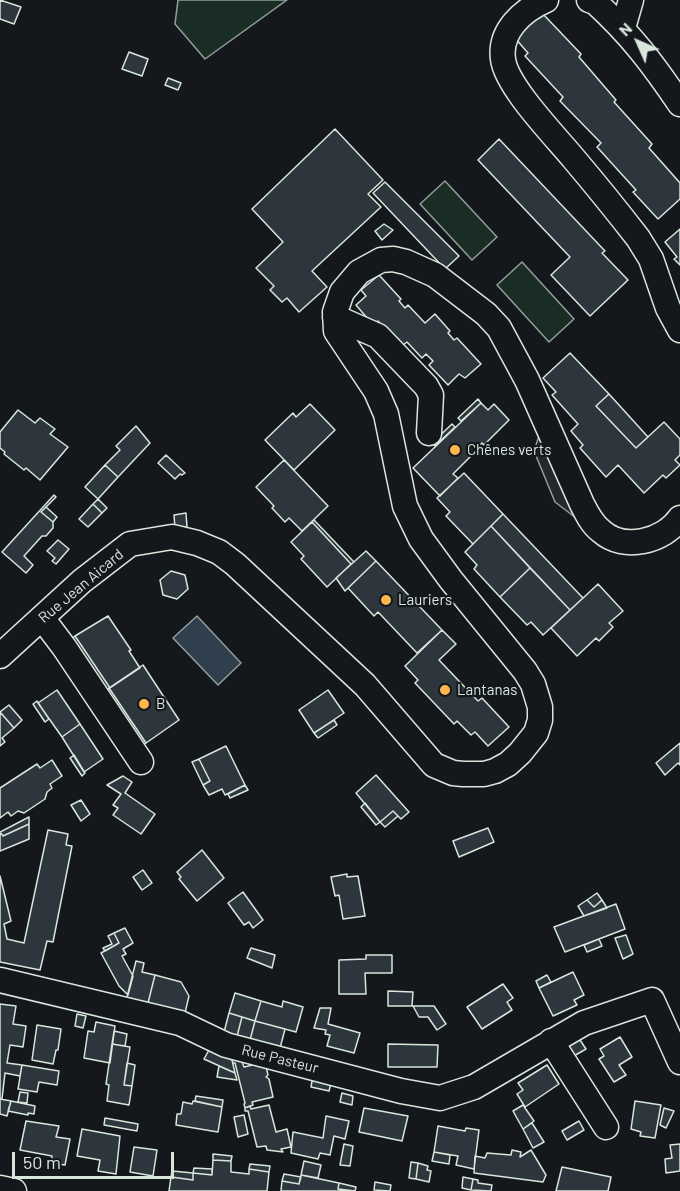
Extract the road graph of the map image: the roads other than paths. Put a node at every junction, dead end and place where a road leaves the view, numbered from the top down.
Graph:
1 (546, 0) edge
2 (589, 0) edge
3 (631, 0) edge
4 (623, 28) junction
5 (680, 104) edge
6 (335, 316) junction
7 (680, 330) edge
8 (429, 433) dead end
9 (680, 518) edge
10 (42, 618) junction
11 (0, 656) edge
12 (141, 762) dead end
13 (0, 980) edge
14 (551, 1041) junction
15 (680, 1062) edge
16 (606, 1127) dead end
17 (0, 1188) edge
18 (14, 1191) edge

1 - 7 street
2 - 4 street
3 - 4 street
4 - 5 street
6 - 8 street
6 - 9 street
6 - 10 street, Rue Jean Aicard
10 - 11 street, Rue Jean Aicard
10 - 12 street
13 - 14 street, Rue Pasteur
14 - 15 street, Rue Pasteur
14 - 16 street
17 - 18 street

